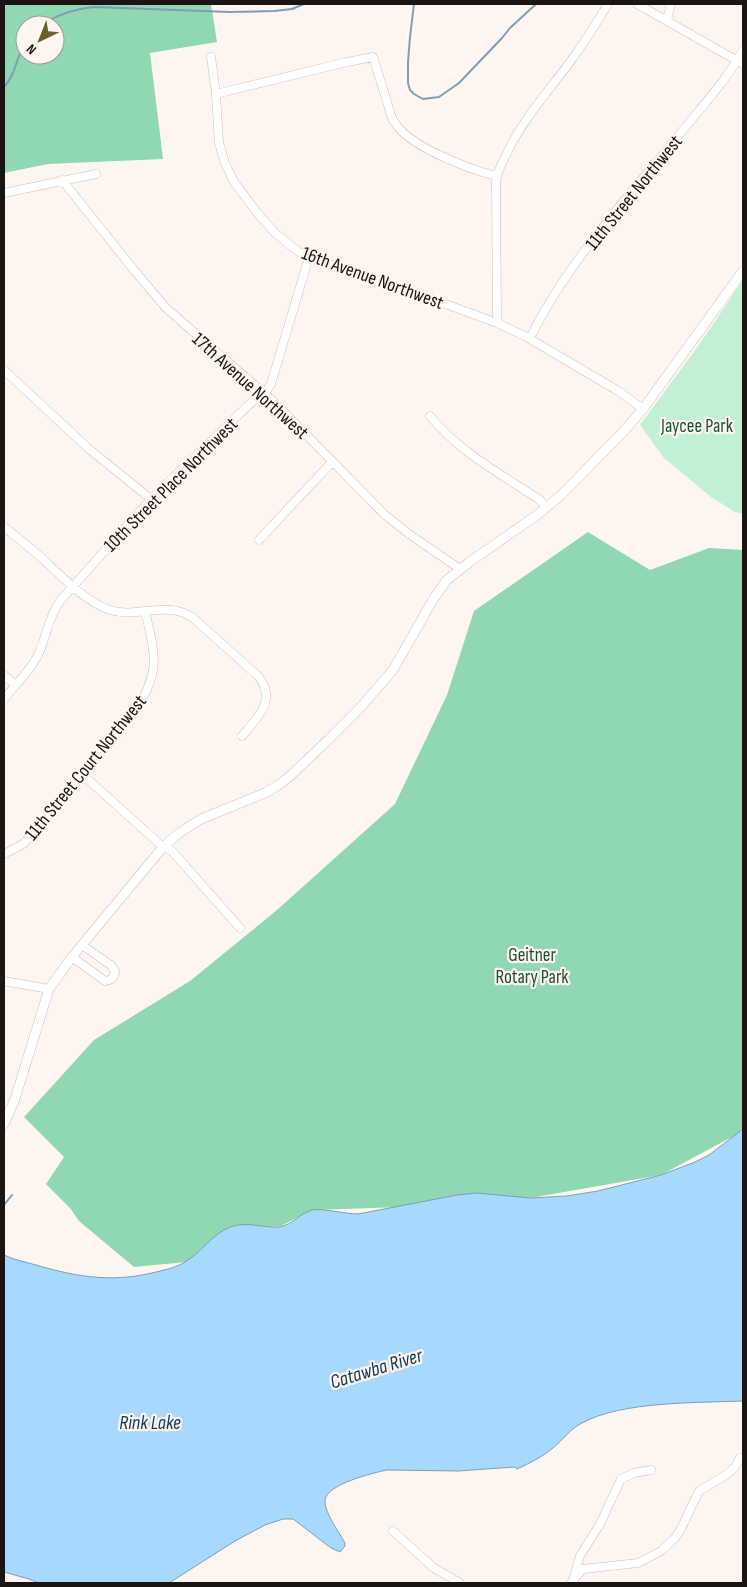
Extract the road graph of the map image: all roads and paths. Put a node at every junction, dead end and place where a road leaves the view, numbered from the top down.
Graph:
1 (608, 4) edge
2 (637, 4) edge
3 (671, 4) edge
4 (667, 20) junction
5 (743, 50) edge
6 (211, 57) dead end
7 (740, 63) edge
8 (216, 94) junction
9 (96, 174) dead end
10 (496, 176) junction
11 (62, 180) junction
12 (4, 192) edge
13 (309, 257) junction
14 (743, 270) edge
15 (497, 323) junction
16 (530, 338) junction
17 (4, 370) edge
18 (262, 392) junction
19 (643, 409) junction
20 (430, 416) dead end
21 (332, 462) junction
22 (151, 499) junction
23 (546, 508) junction
24 (4, 527) edge
25 (259, 540) dead end
26 (460, 569) junction
27 (73, 586) junction
28 (145, 611) junction
29 (4, 675) edge
30 (15, 685) junction
31 (4, 699) edge
32 (242, 736) dead end
33 (83, 776) junction
34 (163, 847) junction
35 (4, 854) edge
36 (240, 928) dead end
37 (82, 945) junction
38 (72, 957) junction
39 (4, 982) edge
40 (49, 989) junction
41 (4, 1124) edge
42 (740, 1458) dead end
43 (651, 1470) dead end
44 (393, 1531) dead end
45 (572, 1581) edge
46 (460, 1583) edge

1 - 10 street
2 - 4 street
3 - 4 street
4 - 7 street
5 - 7 street, 11th Street Northwest
6 - 8 street, 16th Avenue Northwest
7 - 16 street, 11th Street Northwest
8 - 10 street
8 - 13 street, 16th Avenue Northwest
9 - 11 street
10 - 15 street
11 - 12 street
11 - 18 street, 17th Avenue Northwest
13 - 15 street, 16th Avenue Northwest
13 - 18 street, 10th Street Place Northwest
14 - 19 street
15 - 16 street, 16th Avenue Northwest
16 - 19 street, 16th Avenue Northwest
17 - 22 street
18 - 21 street, 17th Avenue Northwest
18 - 22 street, 10th Street Place Northwest
19 - 23 street
20 - 23 street
21 - 25 street
21 - 26 street, 17th Avenue Northwest
22 - 27 street, 10th Street Place Northwest
23 - 26 street
24 - 27 street
26 - 34 street
27 - 28 street
27 - 30 street, 10th Street Place Northwest
28 - 32 street
28 - 33 street, 11th Street Court Northwest
29 - 30 street
30 - 31 street, 10th Street Place Northwest
33 - 34 street
33 - 35 street, 11th Street Court Northwest
34 - 36 street
34 - 37 street
37 - 38 street
37 - 38 street
38 - 40 street
39 - 40 street
40 - 41 street
42 - 45 street
43 - 45 street
44 - 46 street

